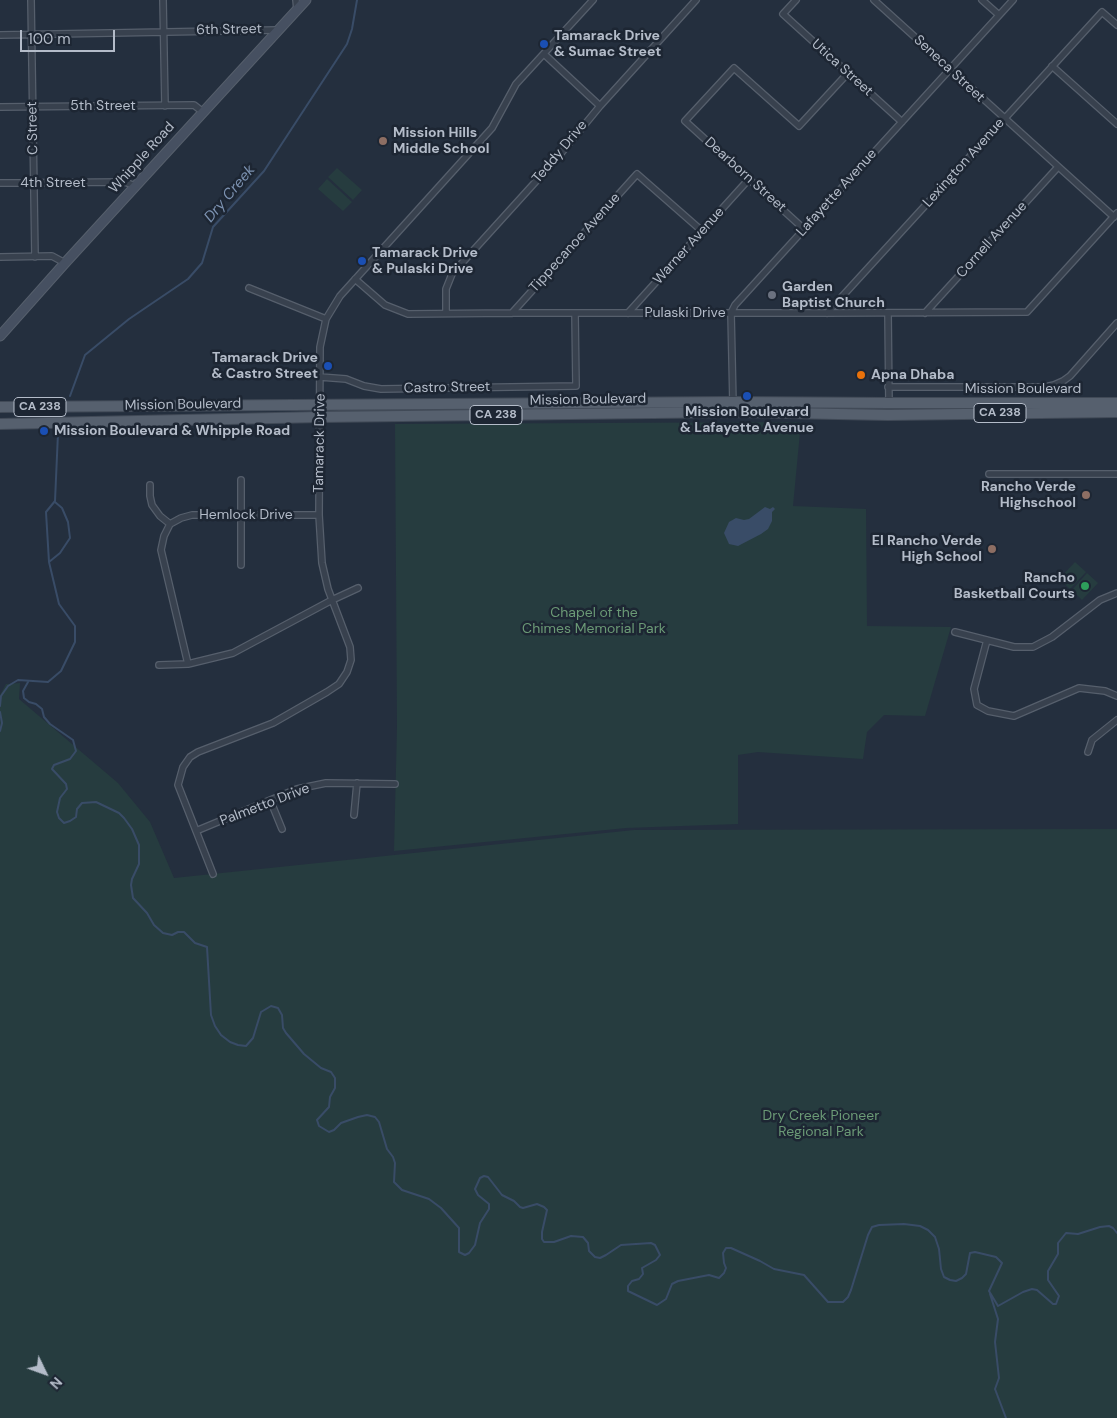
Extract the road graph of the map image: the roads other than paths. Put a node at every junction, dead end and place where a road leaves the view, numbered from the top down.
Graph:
1 (31, 0) edge
2 (163, 0) edge
3 (296, 0) edge
4 (306, 0) edge
5 (593, 0) edge
6 (696, 0) edge
7 (796, 0) edge
8 (874, 0) edge
9 (982, 0) edge
10 (1013, 0) edge
11 (297, 10) junction
12 (999, 15) junction
13 (1117, 26) edge
14 (277, 30) junction
15 (164, 32) junction
16 (32, 34) junction
17 (0, 35) edge
18 (544, 54) junction
19 (1052, 66) junction
20 (950, 69) junction
21 (848, 73) junction
22 (33, 106) junction
23 (165, 106) junction
24 (600, 106) junction
25 (0, 108) edge
26 (203, 112) junction
27 (1004, 119) junction
28 (902, 122) junction
29 (1117, 124) edge
30 (1058, 167) junction
31 (749, 179) junction
32 (34, 182) junction
33 (0, 183) edge
34 (135, 186) junction
35 (1115, 215) edge
36 (804, 229) junction
37 (702, 232) junction
38 (0, 257) edge
39 (35, 257) junction
40 (64, 263) junction
41 (355, 279) junction
42 (249, 288) dead end
43 (512, 312) junction
44 (575, 313) junction
45 (628, 313) junction
46 (731, 313) junction
47 (827, 313) junction
48 (888, 313) junction
49 (925, 313) junction
50 (446, 314) junction
51 (326, 319) junction
52 (1117, 323) edge
53 (0, 336) edge
54 (320, 377) junction
55 (888, 387) junction
56 (732, 402) junction
57 (1117, 403) edge
58 (889, 404) junction
59 (0, 407) edge
60 (320, 411) junction
61 (736, 412) junction
62 (1117, 412) edge
63 (883, 415) junction
64 (0, 424) edge
65 (989, 474) dead end
66 (1117, 474) edge
67 (241, 480) dead end
68 (150, 485) dead end
69 (242, 515) junction
70 (319, 515) junction
71 (170, 524) junction
72 (241, 565) dead end
73 (358, 588) dead end
74 (1117, 593) edge
75 (332, 600) junction
76 (955, 632) dead end
77 (986, 640) junction
78 (188, 664) junction
79 (158, 665) dead end
80 (1117, 696) edge
81 (1117, 720) edge
82 (1088, 752) dead end
83 (357, 784) junction
84 (395, 784) dead end
85 (271, 802) junction
86 (354, 815) dead end
87 (282, 829) dead end
88 (196, 831) junction
89 (213, 874) dead end

1 - 16 street, C Street
2 - 15 street
3 - 11 street
4 - 11 main road, Whipple Road
5 - 18 street, Tamarack Drive
6 - 24 street, Teddy Drive
7 - 21 street, Utica Street
8 - 20 street, Seneca Street
9 - 12 street
10 - 12 street, Lafayette Avenue
11 - 14 main road, Whipple Road
12 - 20 street, Lafayette Avenue
13 - 19 street, Lexington Avenue
14 - 15 street, 6th Street
14 - 26 main road, Whipple Road
15 - 16 street, 6th Street
15 - 23 street
16 - 17 street, 6th Street
16 - 22 street, C Street
18 - 24 street
18 - 41 street, Tamarack Drive
19 - 27 street, Lexington Avenue
19 - 29 street
20 - 27 street, Seneca Street
20 - 28 street, Lafayette Avenue
21 - 28 street, Utica Street
21 - 31 street, Dearborn Street
22 - 23 street, 5th Street
22 - 25 street, 5th Street
22 - 32 street, C Street
23 - 26 street, 5th Street
24 - 50 street, Teddy Drive
26 - 34 main road, Whipple Road
27 - 30 street, Seneca Street
27 - 47 street, Lexington Avenue
28 - 36 street, Lafayette Avenue
30 - 35 street, Seneca Street
30 - 49 street, Cornell Avenue
31 - 36 street, Dearborn Street
31 - 37 street, Warner Avenue
32 - 33 street, 4th Street
32 - 34 street, 4th Street
32 - 39 street, C Street
34 - 40 main road, Whipple Road
35 - 49 street, Pulaski Drive
36 - 46 street, Lafayette Avenue
37 - 43 street, Tippecanoe Avenue
37 - 45 street, Warner Avenue
38 - 39 street
39 - 40 street
40 - 53 main road, Whipple Road
41 - 50 street, Pulaski Drive
41 - 51 street, Tamarack Drive
42 - 51 street
43 - 44 street, Pulaski Drive
43 - 50 street, Pulaski Drive
44 - 45 street, Pulaski Drive
44 - 54 street, Castro Street
45 - 46 street, Pulaski Drive
46 - 47 street, Pulaski Drive
46 - 56 street
47 - 48 street, Pulaski Drive
48 - 49 street, Pulaski Drive
48 - 55 street
51 - 54 street, Tamarack Drive
52 - 55 street
54 - 60 street, Tamarack Drive
55 - 58 street
56 - 58 main road, Mission Boulevard / CA 238
56 - 60 main road, Mission Boulevard / CA 238
56 - 61 street
57 - 58 main road, Mission Boulevard / CA 238
58 - 63 street
59 - 60 main road, Mission Boulevard / CA 238
60 - 61 main road, Mission Boulevard / CA 238
60 - 64 main road, Mission Boulevard / CA 238
60 - 70 street, Tamarack Drive
61 - 63 main road, Mission Boulevard / CA 238
62 - 63 main road, Mission Boulevard / CA 238
65 - 66 street
67 - 69 street
68 - 71 street
69 - 70 street, Hemlock Drive
69 - 71 street, Hemlock Drive
69 - 72 street
70 - 75 street, Tamarack Drive
71 - 78 street
73 - 75 street
74 - 77 street
75 - 78 street
75 - 88 street, Tamarack Drive
76 - 77 street
77 - 80 street
78 - 79 street
81 - 82 street
83 - 84 street, Palmetto Drive
83 - 85 street, Palmetto Drive
83 - 86 street
85 - 87 street
85 - 88 street, Palmetto Drive
88 - 89 street, Tamarack Drive

